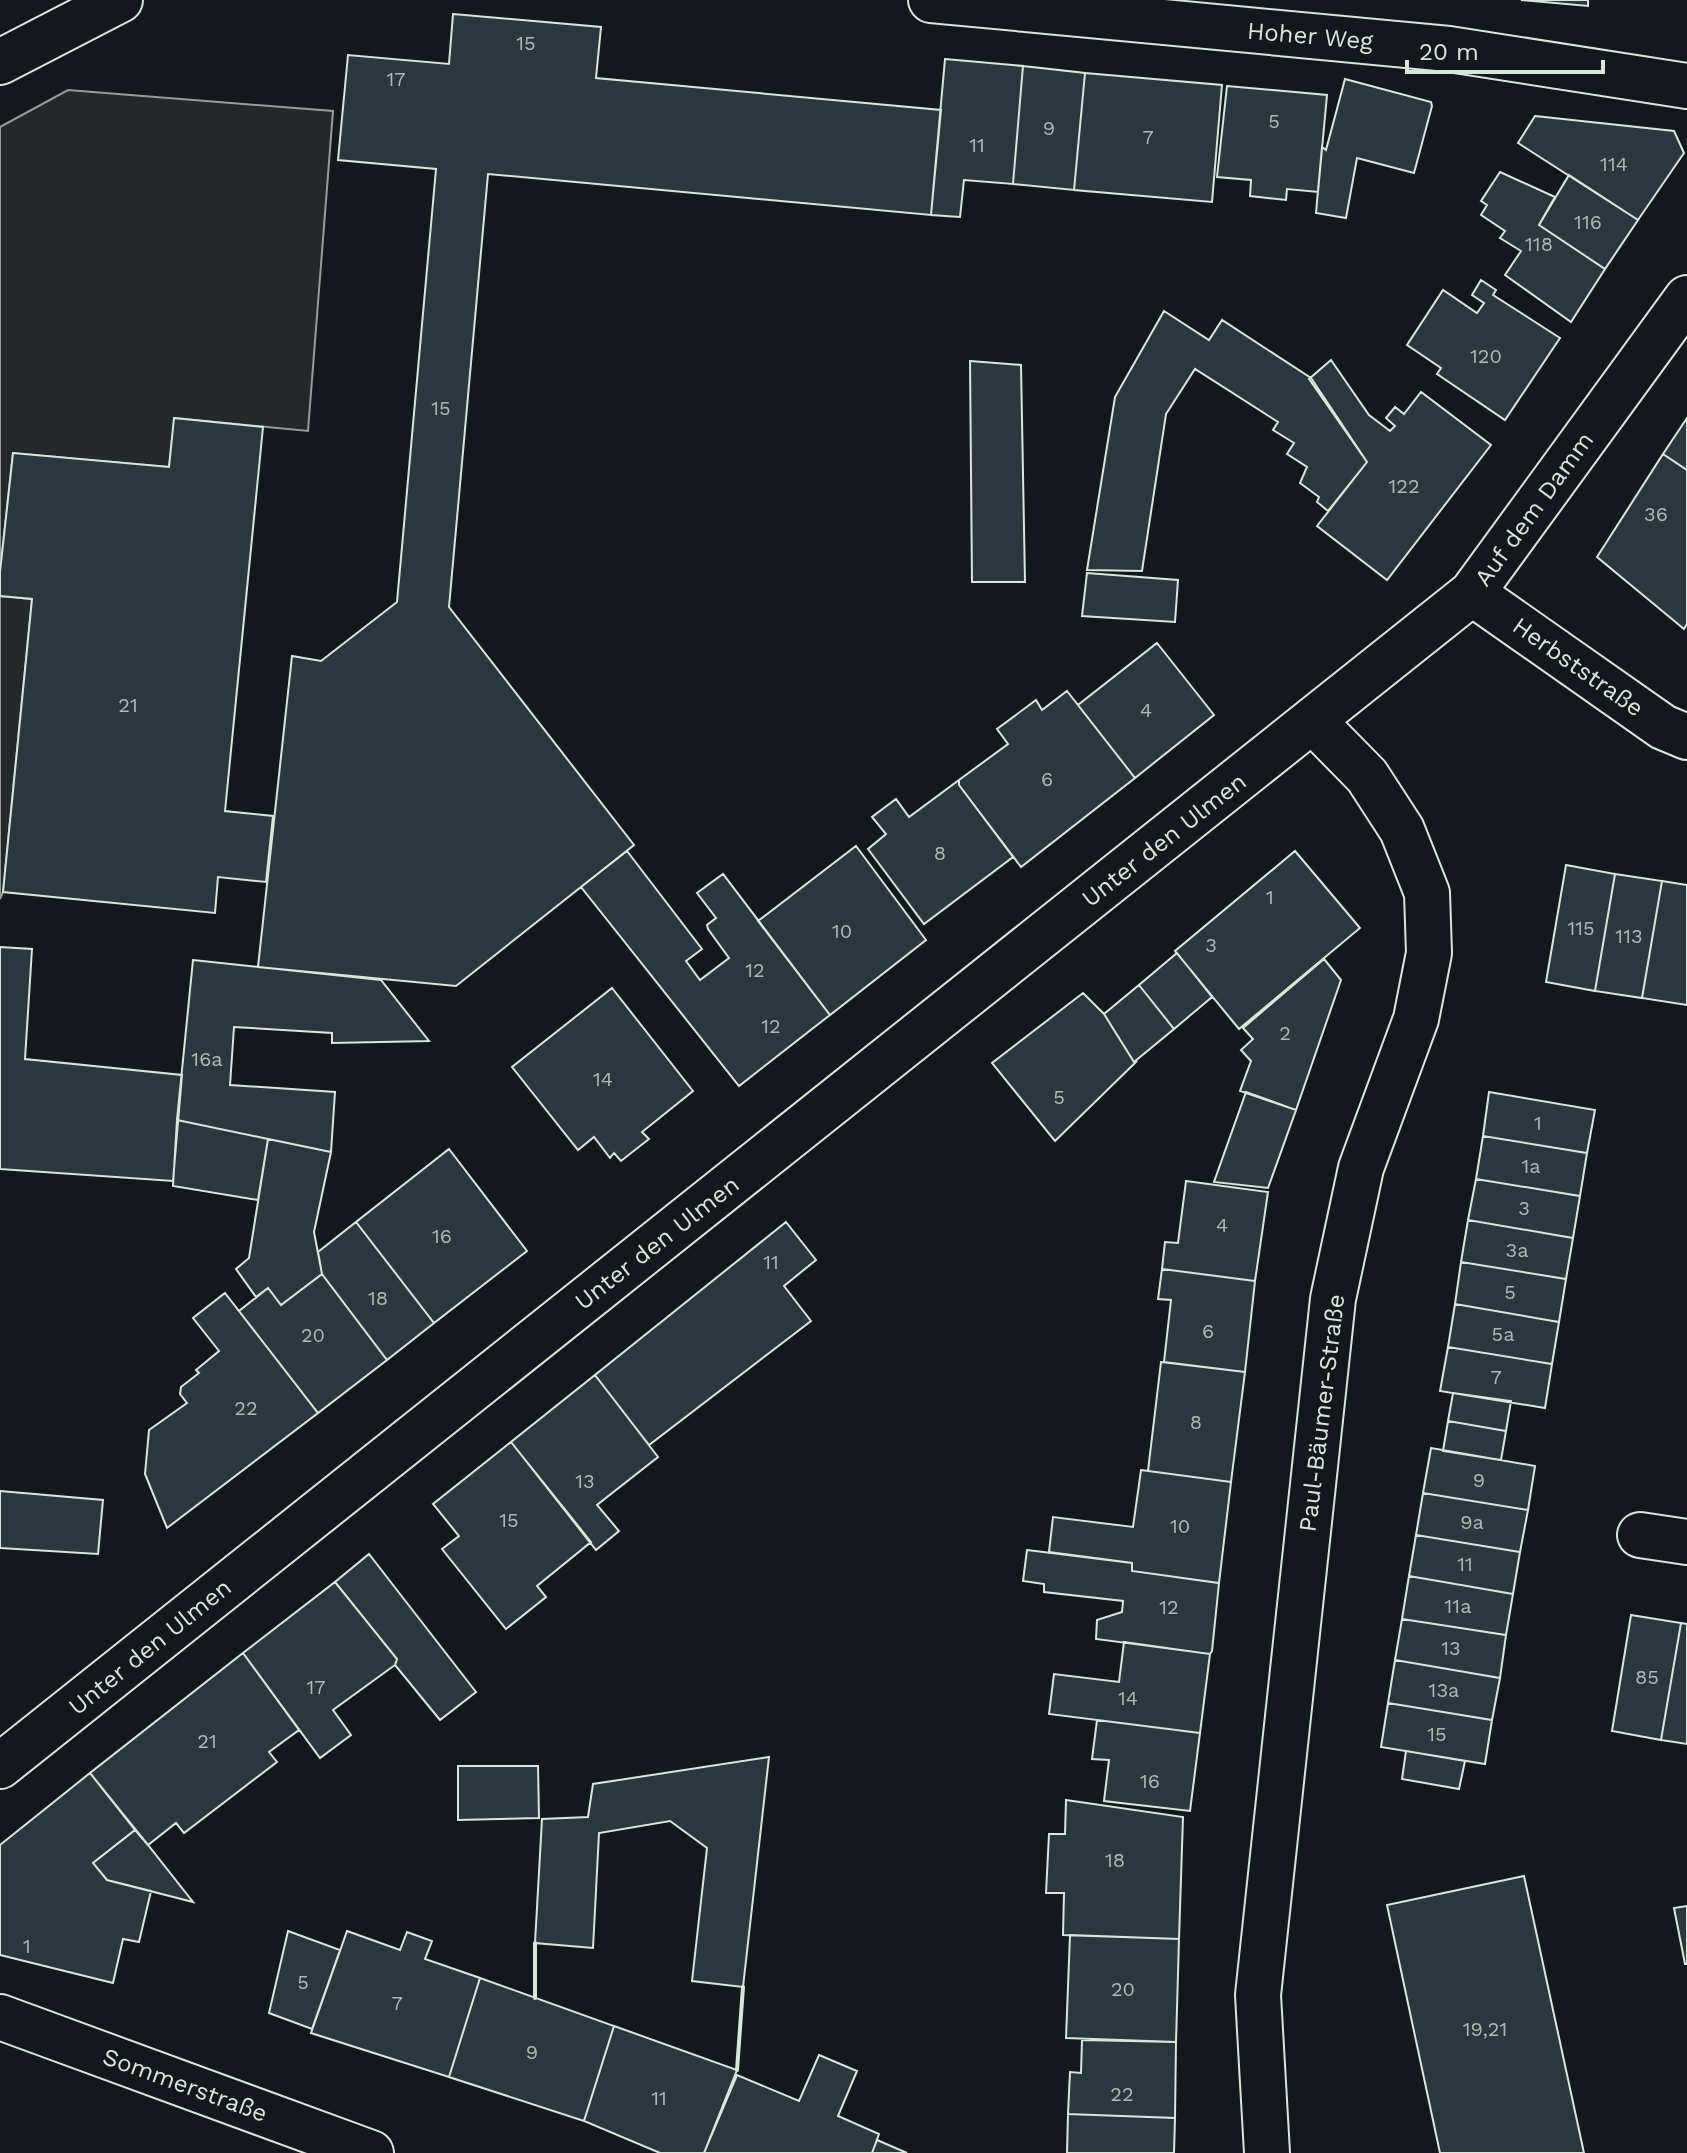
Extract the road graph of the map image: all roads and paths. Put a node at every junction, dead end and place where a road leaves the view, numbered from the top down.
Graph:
1 (120, 0) edge
2 (931, 0) edge
3 (0, 62) edge
4 (1687, 86) edge
5 (1687, 298) edge
6 (1472, 593) junction
7 (1313, 721) junction
8 (1687, 737) edge
9 (1640, 1535) dead end
10 (1687, 1542) edge
11 (0, 1766) edge
12 (0, 2017) edge
13 (371, 2153) edge
14 (1267, 2153) edge

1 - 3 street
2 - 4 street, Hoher Weg
5 - 6 street, Auf dem Damm
6 - 7 street, Auf dem Damm
6 - 8 street, Herbststraße
7 - 11 street, Unter den Ulmen
7 - 14 street, Paul-Bäumer-Straße
9 - 10 street
12 - 13 street, Sommerstraße

